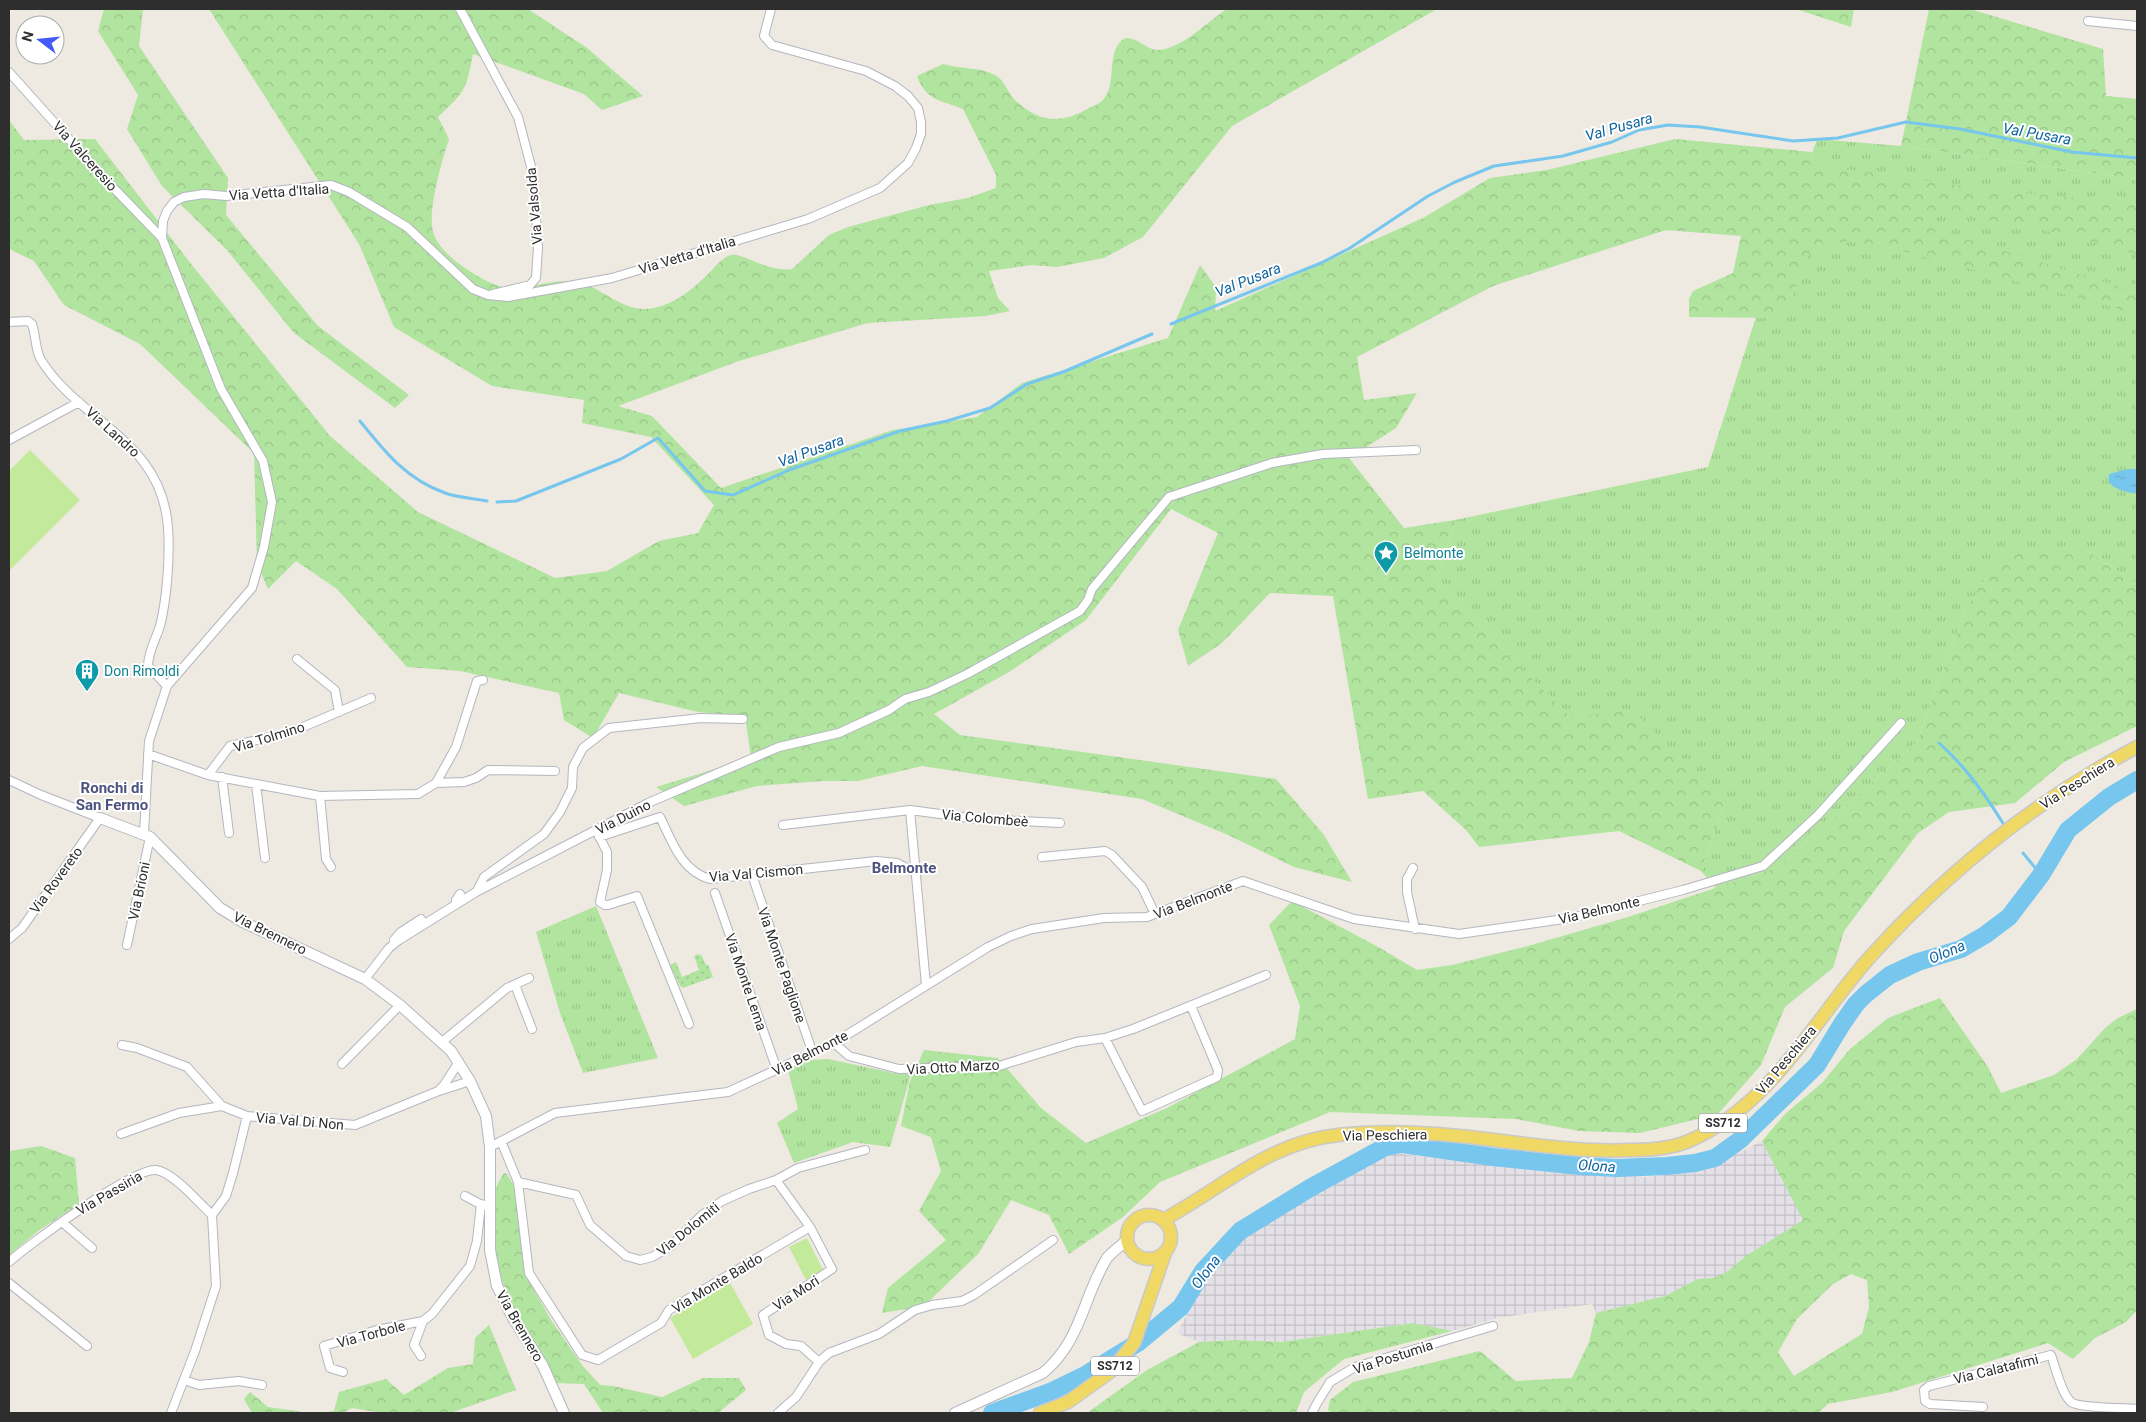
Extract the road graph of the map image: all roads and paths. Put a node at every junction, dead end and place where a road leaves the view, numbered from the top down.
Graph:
1 (460, 9) edge
2 (771, 9) edge
3 (2088, 21) dead end
4 (2137, 26) edge
5 (9, 72) edge
6 (162, 238) junction
7 (488, 295) junction
8 (9, 322) edge
9 (80, 402) junction
10 (9, 440) edge
11 (1416, 450) dead end
12 (297, 659) dead end
13 (484, 680) dead end
14 (167, 686) junction
15 (371, 698) dead end
16 (339, 712) junction
17 (742, 719) dead end
18 (1901, 724) dead end
19 (2137, 747) edge
20 (148, 754) junction
21 (555, 771) dead end
22 (208, 775) junction
23 (222, 777) junction
24 (9, 780) edge
25 (436, 783) junction
26 (256, 784) junction
27 (320, 796) junction
28 (910, 810) junction
29 (100, 818) junction
30 (1060, 824) dead end
31 (783, 825) dead end
32 (229, 833) dead end
33 (598, 833) junction
34 (147, 835) junction
35 (1042, 857) dead end
36 (265, 858) dead end
37 (330, 867) dead end
38 (1413, 868) dead end
39 (917, 873) junction
40 (752, 875) junction
41 (476, 892) junction
42 (715, 893) dead end
43 (460, 894) dead end
44 (456, 904) junction
45 (1155, 914) junction
46 (421, 919) dead end
47 (1415, 929) junction
48 (9, 940) edge
49 (127, 945) dead end
50 (389, 948) junction
51 (1266, 975) dead end
52 (529, 978) dead end
53 (365, 979) junction
54 (515, 985) junction
55 (926, 986) junction
56 (400, 1004) junction
57 (1191, 1006) junction
58 (689, 1024) dead end
59 (532, 1029) dead end
60 (1105, 1038) junction
61 (442, 1042) junction
62 (834, 1043) junction
63 (122, 1045) dead end
64 (813, 1054) junction
65 (459, 1062) junction
66 (342, 1064) dead end
67 (777, 1070) junction
68 (470, 1081) junction
69 (436, 1092) junction
70 (222, 1106) junction
71 (247, 1116) junction
72 (121, 1134) dead end
73 (501, 1141) junction
74 (490, 1146) junction
75 (865, 1150) dead end
76 (776, 1180) junction
77 (518, 1182) junction
78 (465, 1196) dead end
79 (485, 1205) junction
80 (1184, 1209) junction
81 (212, 1215) junction
82 (1163, 1220) junction
83 (62, 1222) junction
84 (810, 1227) junction
85 (1171, 1234) junction
86 (1053, 1240) dead end
87 (1129, 1244) junction
88 (92, 1248) dead end
89 (1165, 1252) junction
90 (1141, 1258) junction
91 (9, 1262) edge
92 (9, 1283) edge
93 (1154, 1288) junction
94 (423, 1321) junction
95 (1494, 1326) dead end
96 (87, 1346) dead end
97 (421, 1356) dead end
98 (819, 1362) junction
99 (343, 1372) dead end
100 (184, 1380) junction
101 (262, 1386) dead end
102 (1983, 1407) dead end
103 (2137, 1409) edge
104 (171, 1413) edge
105 (564, 1413) edge
106 (778, 1413) edge
107 (955, 1413) edge
108 (1040, 1413) edge
109 (1312, 1413) edge

1 - 7 street, Via Valsolda
2 - 7 street, Via Vetta d'Italia
3 - 4 street
5 - 6 street, Via Valceresio
6 - 7 street, Via Vetta d'Italia
6 - 14 street, Via Vetta d'Italia
8 - 9 street, Via Landro
9 - 10 street
9 - 14 street, Via Landro
11 - 33 street, Via Duino
12 - 16 street
13 - 25 street
14 - 20 street, Via Vetta d'Italia
15 - 16 street, Via Tolmino
16 - 22 street, Via Tolmino
17 - 41 street
18 - 47 street, Via Belmonte
19 - 80 main road, Via Peschiera / SS712
20 - 22 street
20 - 34 street, Via Vetta d'Italia
21 - 25 street
22 - 23 street
23 - 26 street
23 - 32 street
24 - 29 street
25 - 27 street
26 - 27 street
26 - 36 street
27 - 37 street
28 - 30 street, Via Colombeè
28 - 31 street, Via Colombeè
28 - 39 street
29 - 34 street, Via Brennero
29 - 48 street, Via Rovereto
33 - 40 street, Via Val Cismon
33 - 41 street, Via Duino
33 - 58 street
34 - 49 street, Via Brioni
34 - 53 street, Via Brennero
35 - 45 street
38 - 47 street
39 - 40 street, Via Val Cismon
39 - 55 street
40 - 64 street, Via Monte Paglione
41 - 44 street, Via Duino
42 - 67 street, Via Monte Lema
43 - 44 street
44 - 50 street, Via Duino
45 - 47 street, Via Belmonte
45 - 55 street, Via Belmonte
46 - 50 street
50 - 53 street, Via Duino
51 - 57 street, Via Otto Marzo
52 - 54 street
53 - 56 street, Via Brennero
54 - 59 street
54 - 61 street
55 - 62 street, Via Belmonte
56 - 61 street, Via Brennero
56 - 66 street
57 - 60 street, Via Otto Marzo
57 - 60 street
60 - 62 street, Via Otto Marzo
61 - 65 street, Via Brennero
62 - 64 street, Via Belmonte
63 - 70 street, Via Val Di Non
64 - 67 street, Via Belmonte
65 - 68 street, Via Brennero
65 - 69 street, Via Val Di Non
67 - 73 street, Via Belmonte
68 - 69 street, Via Val Di Non
68 - 74 street, Via Brennero
69 - 71 street, Via Val Di Non
70 - 71 street, Via Val Di Non
70 - 72 street
71 - 81 street, Via Val Di Non
73 - 74 street, Via Belmonte
73 - 77 street
74 - 79 street, Via Brennero
75 - 76 street, Via Dolomiti
76 - 77 street, Via Dolomiti
76 - 84 street, Via Mori
77 - 84 street, Via Monte Baldo
78 - 79 street
79 - 94 street, Via Torbole
79 - 105 street, Via Brennero
80 - 82 main road, Via Peschiera / SS712
80 - 85 main road, Via Peschiera / SS712
81 - 83 street, Via Passiria
81 - 100 street
82 - 85 main road
82 - 87 main road
83 - 88 street, Via Passiria
83 - 91 street, Via Passiria
84 - 98 street, Via Mori
85 - 89 main road, Via Peschiera / SS712
86 - 98 street
87 - 90 main road
87 - 107 street
89 - 90 main road
89 - 93 main road, Via Peschiera / SS712
90 - 93 main road
92 - 96 street
93 - 108 main road, SS712
94 - 97 street, Via Torbole
94 - 99 street, Via Torbole
95 - 109 street, Via Postumia
98 - 106 street
100 - 101 street
100 - 104 street
102 - 103 street, Via Calatafimi

